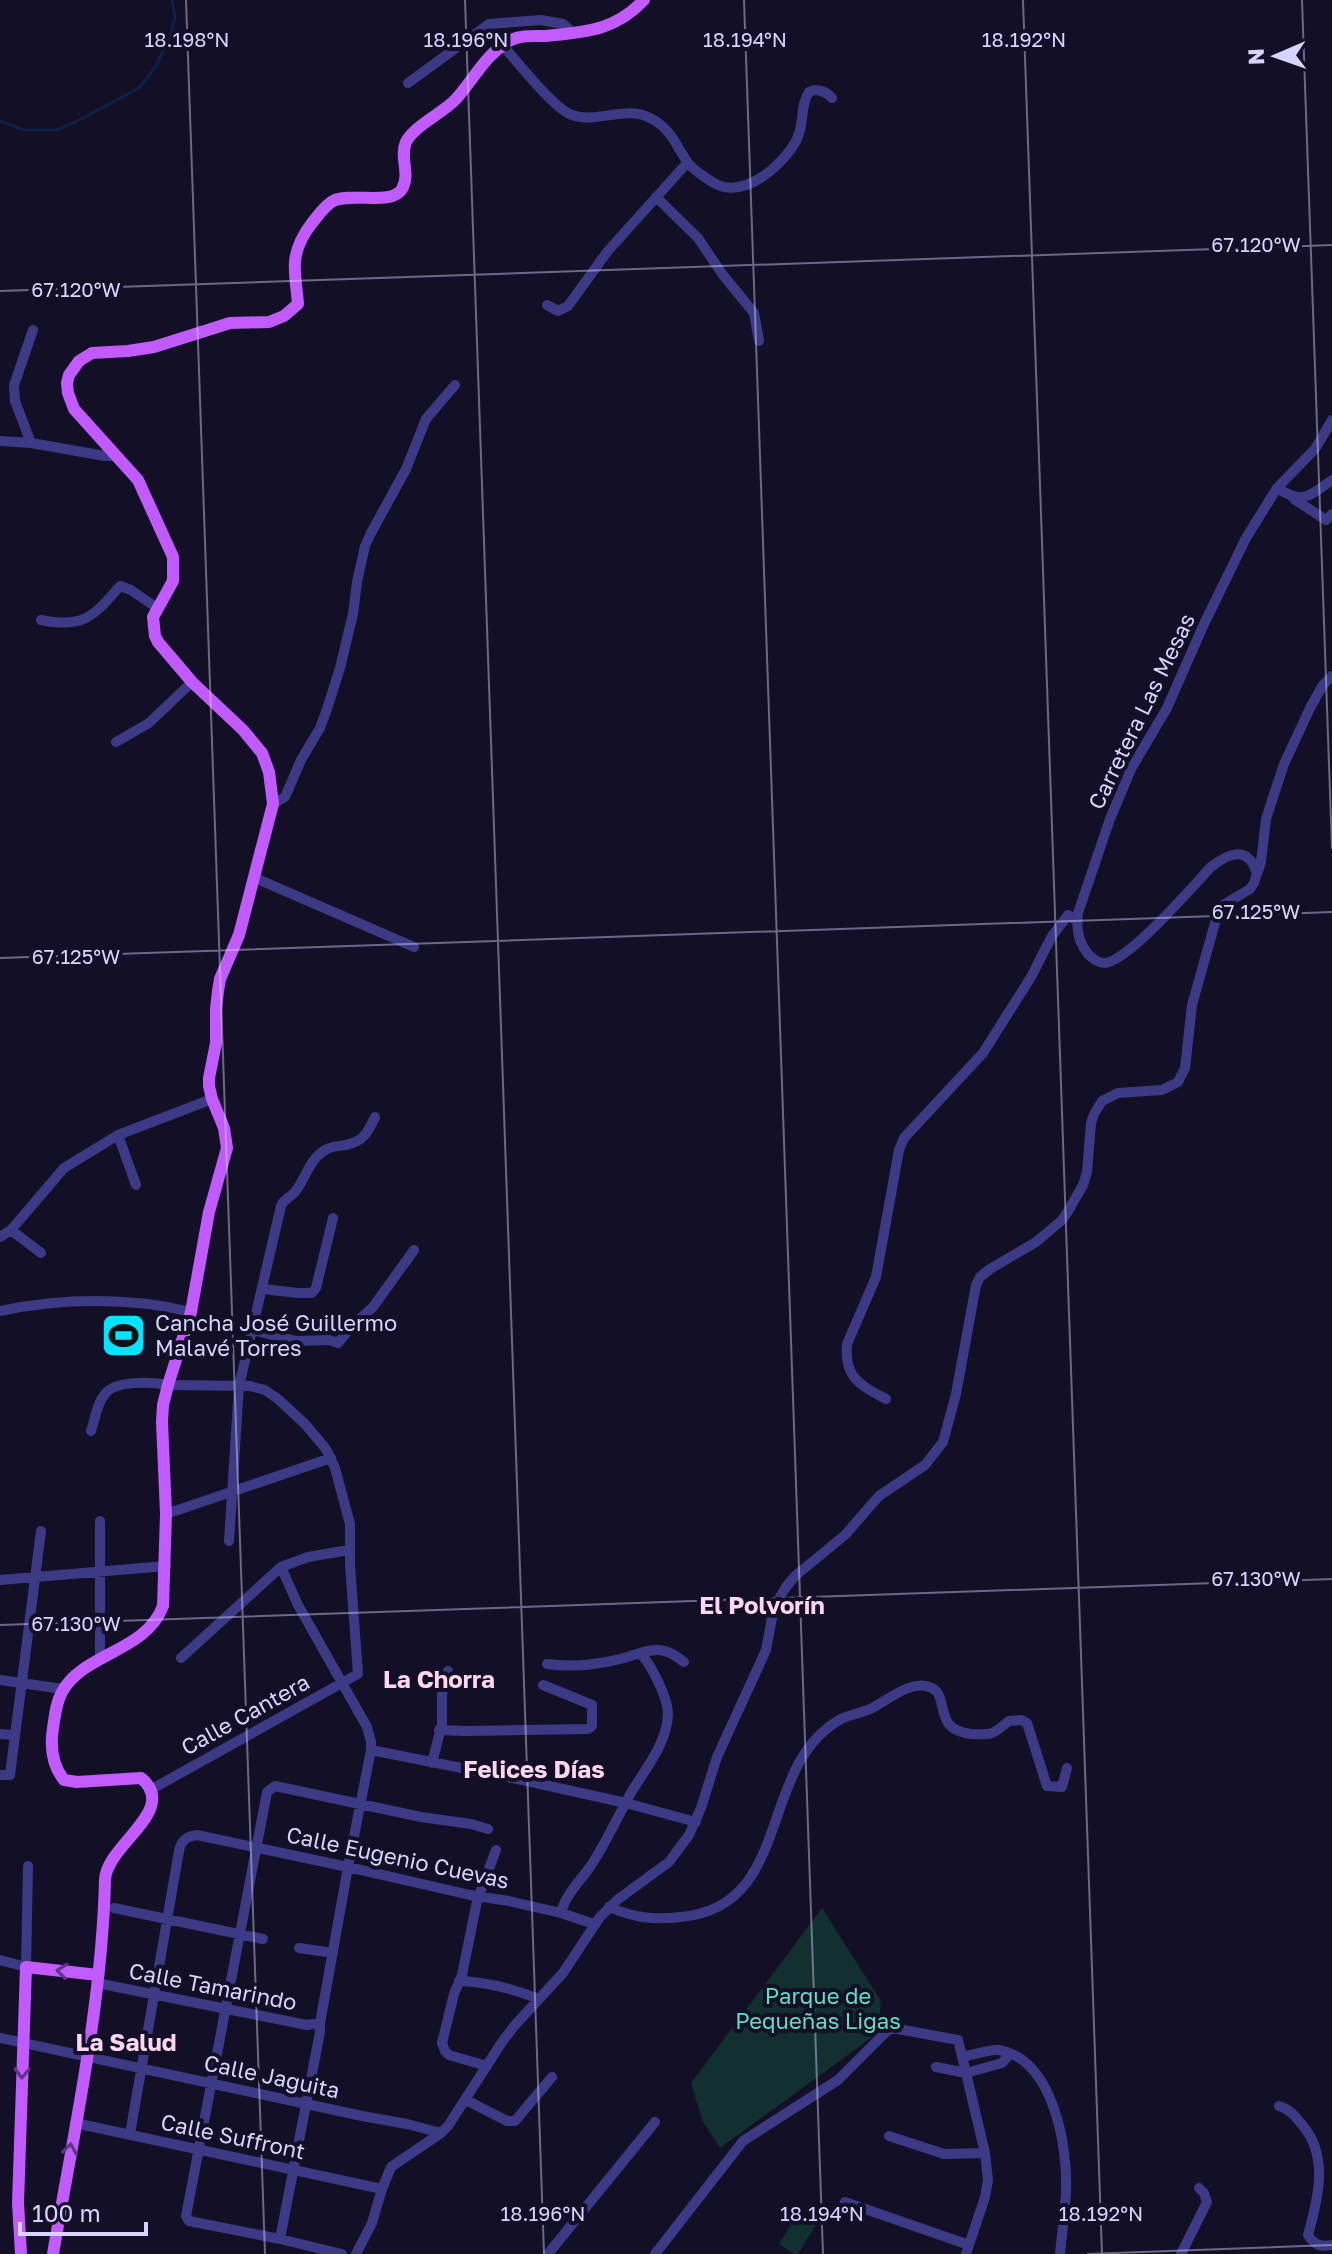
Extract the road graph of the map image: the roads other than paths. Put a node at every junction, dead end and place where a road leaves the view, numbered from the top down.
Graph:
1 (644, 0) edge
2 (573, 33) junction
3 (503, 46) junction
4 (408, 83) dead end
5 (832, 98) dead end
6 (687, 163) junction
7 (656, 197) junction
8 (547, 305) dead end
9 (33, 330) dead end
10 (759, 341) dead end
11 (455, 385) dead end
12 (1332, 420) edge
13 (0, 441) edge
14 (31, 443) junction
15 (117, 456) junction
16 (1332, 480) edge
17 (1277, 488) junction
18 (1292, 498) junction
19 (1332, 514) edge
20 (157, 608) junction
21 (41, 620) dead end
22 (1332, 676) edge
23 (192, 682) junction
24 (116, 742) dead end
25 (273, 804) junction
26 (1256, 871) junction
27 (253, 877) junction
28 (1077, 921) junction
29 (414, 947) dead end
30 (212, 1099) junction
31 (375, 1117) dead end
32 (118, 1135) junction
33 (136, 1185) dead end
34 (333, 1218) dead end
35 (11, 1230) junction
36 (0, 1237) edge
37 (414, 1250) dead end
38 (41, 1253) dead end
39 (263, 1289) junction
40 (0, 1311) edge
41 (191, 1312) junction
42 (253, 1330) junction
43 (168, 1385) junction
44 (239, 1386) junction
45 (886, 1399) dead end
46 (91, 1431) dead end
47 (331, 1458) junction
48 (231, 1491) junction
49 (166, 1514) junction
50 (100, 1521) dead end
51 (41, 1531) dead end
52 (229, 1541) dead end
53 (349, 1550) junction
54 (166, 1566) junction
55 (281, 1567) junction
56 (100, 1572) junction
57 (35, 1577) junction
58 (0, 1580) edge
59 (640, 1653) junction
60 (181, 1658) dead end
61 (100, 1660) junction
62 (684, 1662) dead end
63 (547, 1664) dead end
64 (448, 1671) dead end
65 (0, 1680) edge
66 (21, 1682) junction
67 (342, 1683) junction
68 (543, 1685) dead end
69 (63, 1689) junction
70 (439, 1730) junction
71 (0, 1734) edge
72 (14, 1735) junction
73 (371, 1750) junction
74 (432, 1763) junction
75 (1067, 1768) dead end
76 (5, 1775) edge
77 (152, 1789) junction
78 (360, 1803) junction
79 (626, 1803) junction
80 (696, 1822) junction
81 (488, 1829) dead end
82 (256, 1847) junction
83 (496, 1850) dead end
84 (28, 1866) dead end
85 (348, 1867) junction
86 (479, 1896) junction
87 (609, 1907) junction
88 (114, 1908) dead end
89 (561, 1913) junction
90 (167, 1919) junction
91 (594, 1924) junction
92 (240, 1934) junction
93 (263, 1939) dead end
94 (299, 1948) dead end
95 (333, 1953) junction
96 (0, 1960) edge
97 (26, 1967) junction
98 (98, 1979) junction
99 (459, 1981) junction
100 (153, 1993) junction
101 (539, 1999) junction
102 (226, 2009) junction
103 (320, 2023) junction
104 (0, 2038) edge
105 (23, 2042) junction
106 (1009, 2055) junction
107 (86, 2057) junction
108 (962, 2057) junction
109 (487, 2066) junction
110 (936, 2067) dead end
111 (142, 2068) junction
112 (966, 2073) junction
113 (552, 2077) dead end
114 (212, 2084) junction
115 (466, 2100) junction
116 (307, 2104) junction
117 (1279, 2106) dead end
118 (655, 2122) dead end
119 (75, 2123) junction
120 (441, 2133) junction
121 (130, 2134) junction
122 (889, 2136) dead end
123 (200, 2149) junction
124 (985, 2153) junction
125 (293, 2170) junction
126 (1199, 2188) dead end
127 (382, 2189) junction
128 (845, 2202) dead end
129 (280, 2239) junction
130 (1332, 2245) edge
131 (968, 2249) edge
132 (21, 2254) edge
133 (53, 2254) edge
134 (342, 2254) edge
135 (356, 2254) edge
136 (548, 2254) edge
137 (655, 2254) edge
138 (1060, 2254) edge
139 (1181, 2254) edge

1 - 2 main road
2 - 3 main road
2 - 4 street
3 - 6 street
3 - 15 main road
5 - 6 street
6 - 7 street
7 - 8 street
7 - 10 street
9 - 14 street
11 - 25 street
12 - 17 street, Carretera Las Mesas
13 - 14 street
14 - 15 street
15 - 20 main road
16 - 18 street
17 - 18 street
17 - 28 street, Carretera Las Mesas
18 - 19 street
20 - 21 street
20 - 23 main road
22 - 26 street
23 - 24 street
23 - 25 main road
25 - 27 main road
26 - 28 street
26 - 80 street
27 - 29 street
27 - 30 main road
28 - 45 street
30 - 32 street
30 - 41 main road
31 - 39 street
32 - 33 street
32 - 35 street
34 - 39 street
35 - 36 street
35 - 38 street
37 - 42 street
39 - 42 street
40 - 41 street
41 - 43 main road
42 - 44 street
43 - 44 street
43 - 46 street
43 - 49 main road
44 - 47 street
44 - 48 street
47 - 48 street
47 - 53 street
48 - 49 street
48 - 52 street
49 - 54 main road
50 - 56 street
51 - 57 street
53 - 55 street
53 - 67 street, Calle Cantera
54 - 56 street
54 - 61 main road
55 - 60 street
55 - 67 street
56 - 57 street
56 - 61 street
57 - 58 street
57 - 66 street
59 - 62 street
59 - 63 street
59 - 79 street
61 - 69 main road
64 - 70 street
65 - 66 street
66 - 69 street
66 - 72 street
67 - 73 street
67 - 77 street, Calle Cantera
68 - 70 street
69 - 77 main road
70 - 74 street
71 - 72 street
72 - 76 street
73 - 74 street
73 - 78 street
74 - 79 street
75 - 87 street
77 - 98 main road
78 - 81 street
78 - 82 street
78 - 85 street
79 - 80 street
79 - 89 street
80 - 87 street
82 - 85 street, Calle Eugenio Cuevas
82 - 90 street, Calle Eugenio Cuevas
82 - 92 street
83 - 86 street
84 - 97 street
85 - 86 street, Calle Eugenio Cuevas
85 - 95 street
86 - 89 street, Calle Eugenio Cuevas
86 - 99 street
87 - 91 street
88 - 90 street
89 - 91 street, Calle Eugenio Cuevas
90 - 92 street
90 - 100 street
91 - 101 street
92 - 93 street
92 - 102 street
94 - 95 street
95 - 103 street
96 - 97 street, Calle Tamarindo
98 -> 97 main road, Calle Tamarindo
97 - 105 main road
98 - 100 street, Calle Tamarindo
98 - 107 main road
99 - 101 street
99 - 109 street
100 - 102 street, Calle Tamarindo
100 - 111 street
101 - 109 street
102 - 103 street, Calle Tamarindo
102 - 114 street
103 - 116 street
104 - 105 street, Calle Jaguita
105 - 107 street, Calle Jaguita
105 -> 132 main road
106 - 108 street
106 - 112 street
106 - 138 street
107 - 111 street, Calle Jaguita
107 - 119 main road
108 - 112 street
108 - 137 street
109 - 115 street
110 - 112 street
111 - 114 street, Calle Jaguita
111 - 121 street
112 - 124 street
113 - 115 street
114 - 116 street, Calle Jaguita
114 - 123 street
115 - 120 street
116 - 120 street, Calle Jaguita
116 - 125 street
117 - 130 street
118 - 136 street
119 - 121 street, Calle Suffront
133 -> 119 main road
120 - 127 street
121 - 123 street, Calle Suffront
122 - 124 street
123 - 125 street, Calle Suffront
123 - 129 street
124 - 131 street
125 - 127 street, Calle Suffront
125 - 129 street
126 - 139 street
127 - 135 street
128 - 131 street
129 - 134 street

